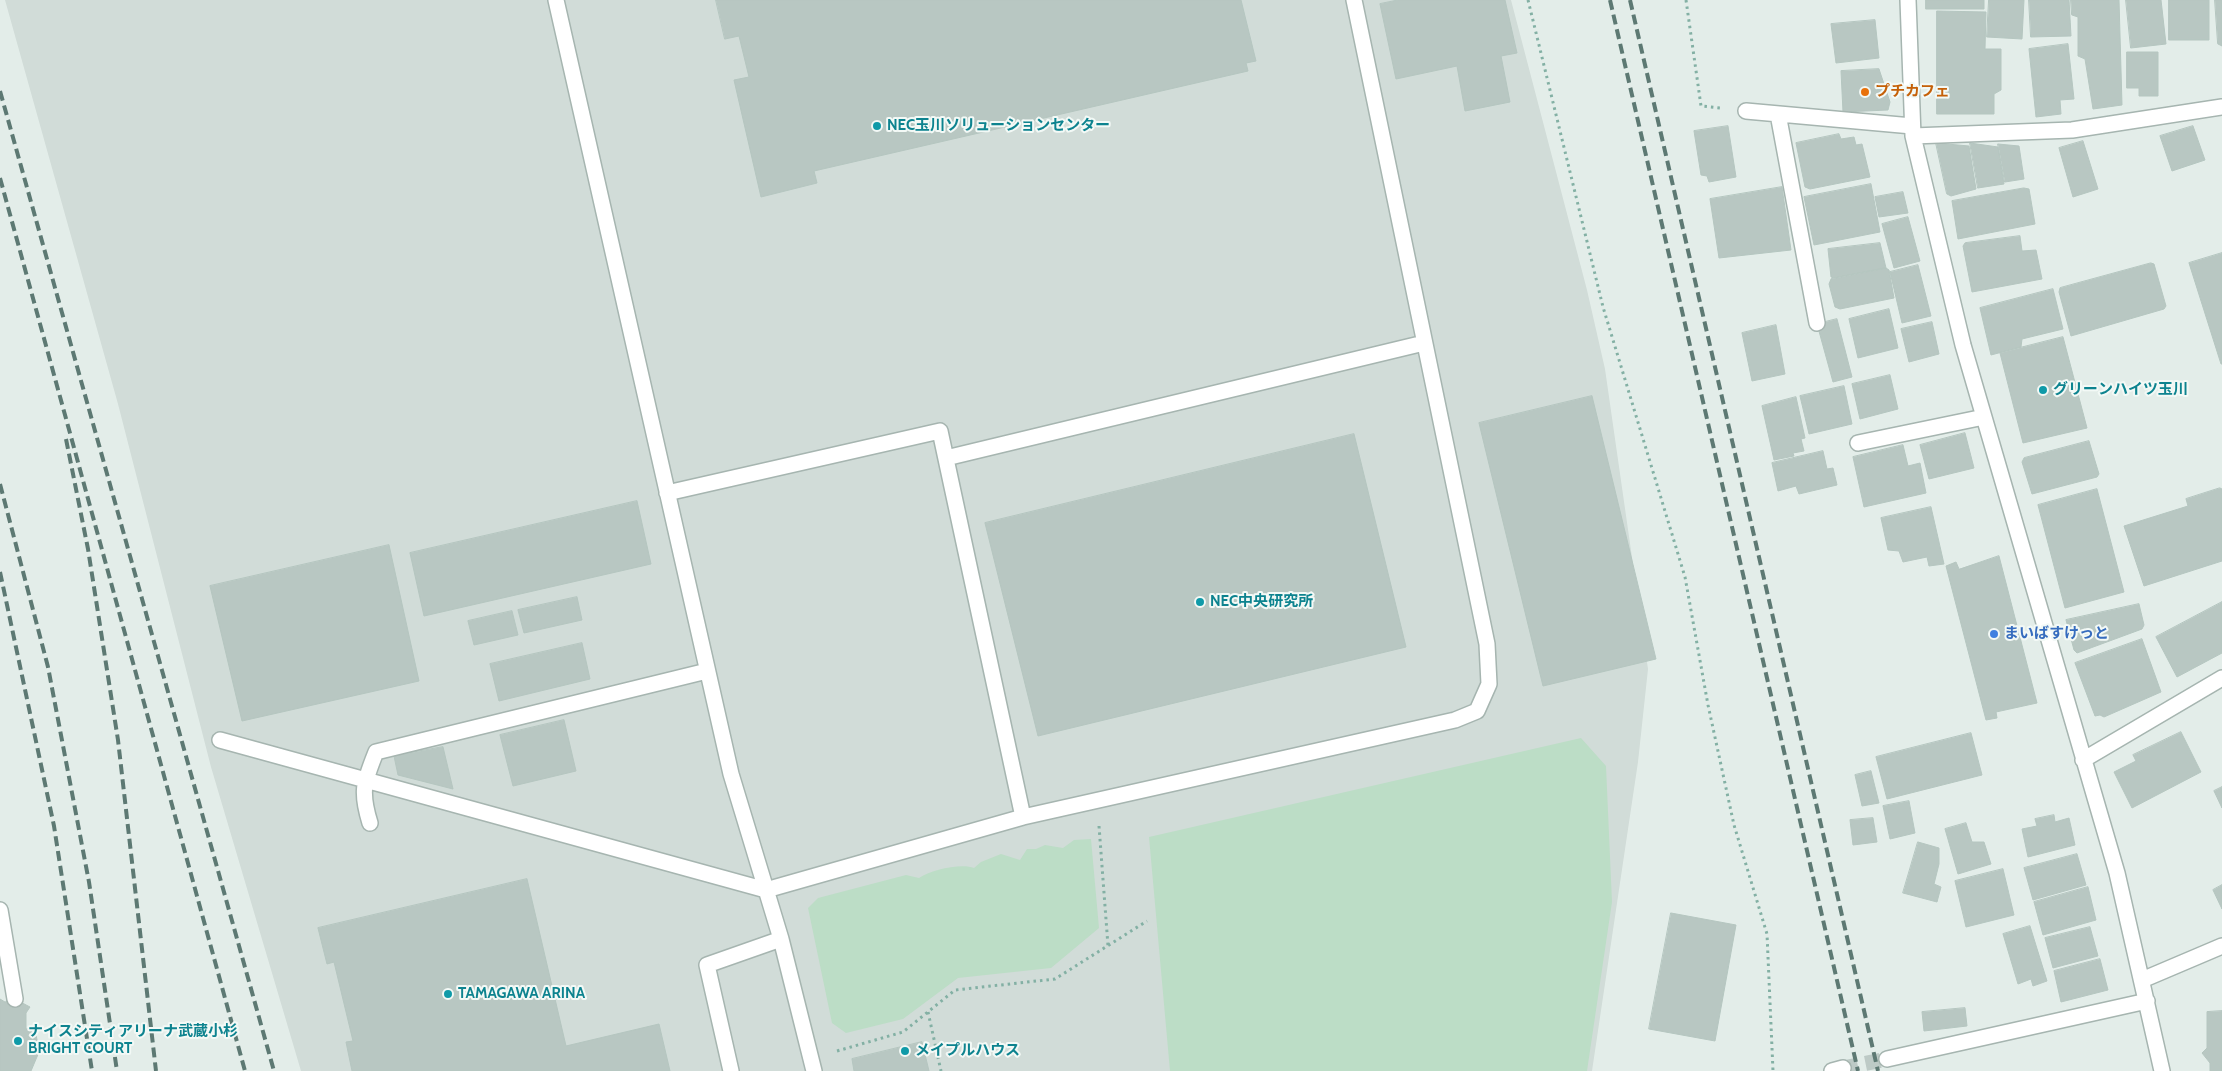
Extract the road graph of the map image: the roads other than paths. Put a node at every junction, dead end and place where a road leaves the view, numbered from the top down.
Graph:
1 (556, 0) edge
2 (1354, 0) edge
3 (1908, 0) edge
4 (2222, 107) edge
5 (1746, 111) road end
6 (1778, 114) junction
7 (1912, 131) junction
8 (1817, 322) dead end
9 (1424, 343) junction
10 (1984, 417) junction
11 (1858, 443) dead end
12 (946, 458) junction
13 (668, 493) junction
14 (707, 670) junction
15 (2222, 678) edge
16 (220, 740) dead end
17 (2083, 760) junction
18 (365, 781) junction
19 (1023, 817) junction
20 (370, 823) dead end
21 (766, 890) junction
22 (0, 910) edge
23 (781, 939) junction
24 (2222, 946) edge
25 (2142, 980) junction
26 (15, 999) dead end
27 (2147, 1001) junction
28 (1886, 1059) tunnel mouth
29 (811, 1067) edge
30 (731, 1071) edge
31 (2162, 1071) edge

1 - 13 street
2 - 9 street
3 - 7 street
4 - 7 street
5 - 6 street
6 - 7 street
6 - 8 street
7 - 10 street
9 - 12 street
9 - 19 street
10 - 11 street
10 - 17 street
12 - 13 street
12 - 19 street
13 - 14 street
14 - 18 street
14 - 21 street
15 - 17 street
16 - 18 street
17 - 25 street
18 - 20 street
18 - 21 street
19 - 21 street
21 - 23 street
22 - 26 street
23 - 29 street
23 - 30 street
24 - 25 street
25 - 27 street
27 - 28 street
27 - 31 street

